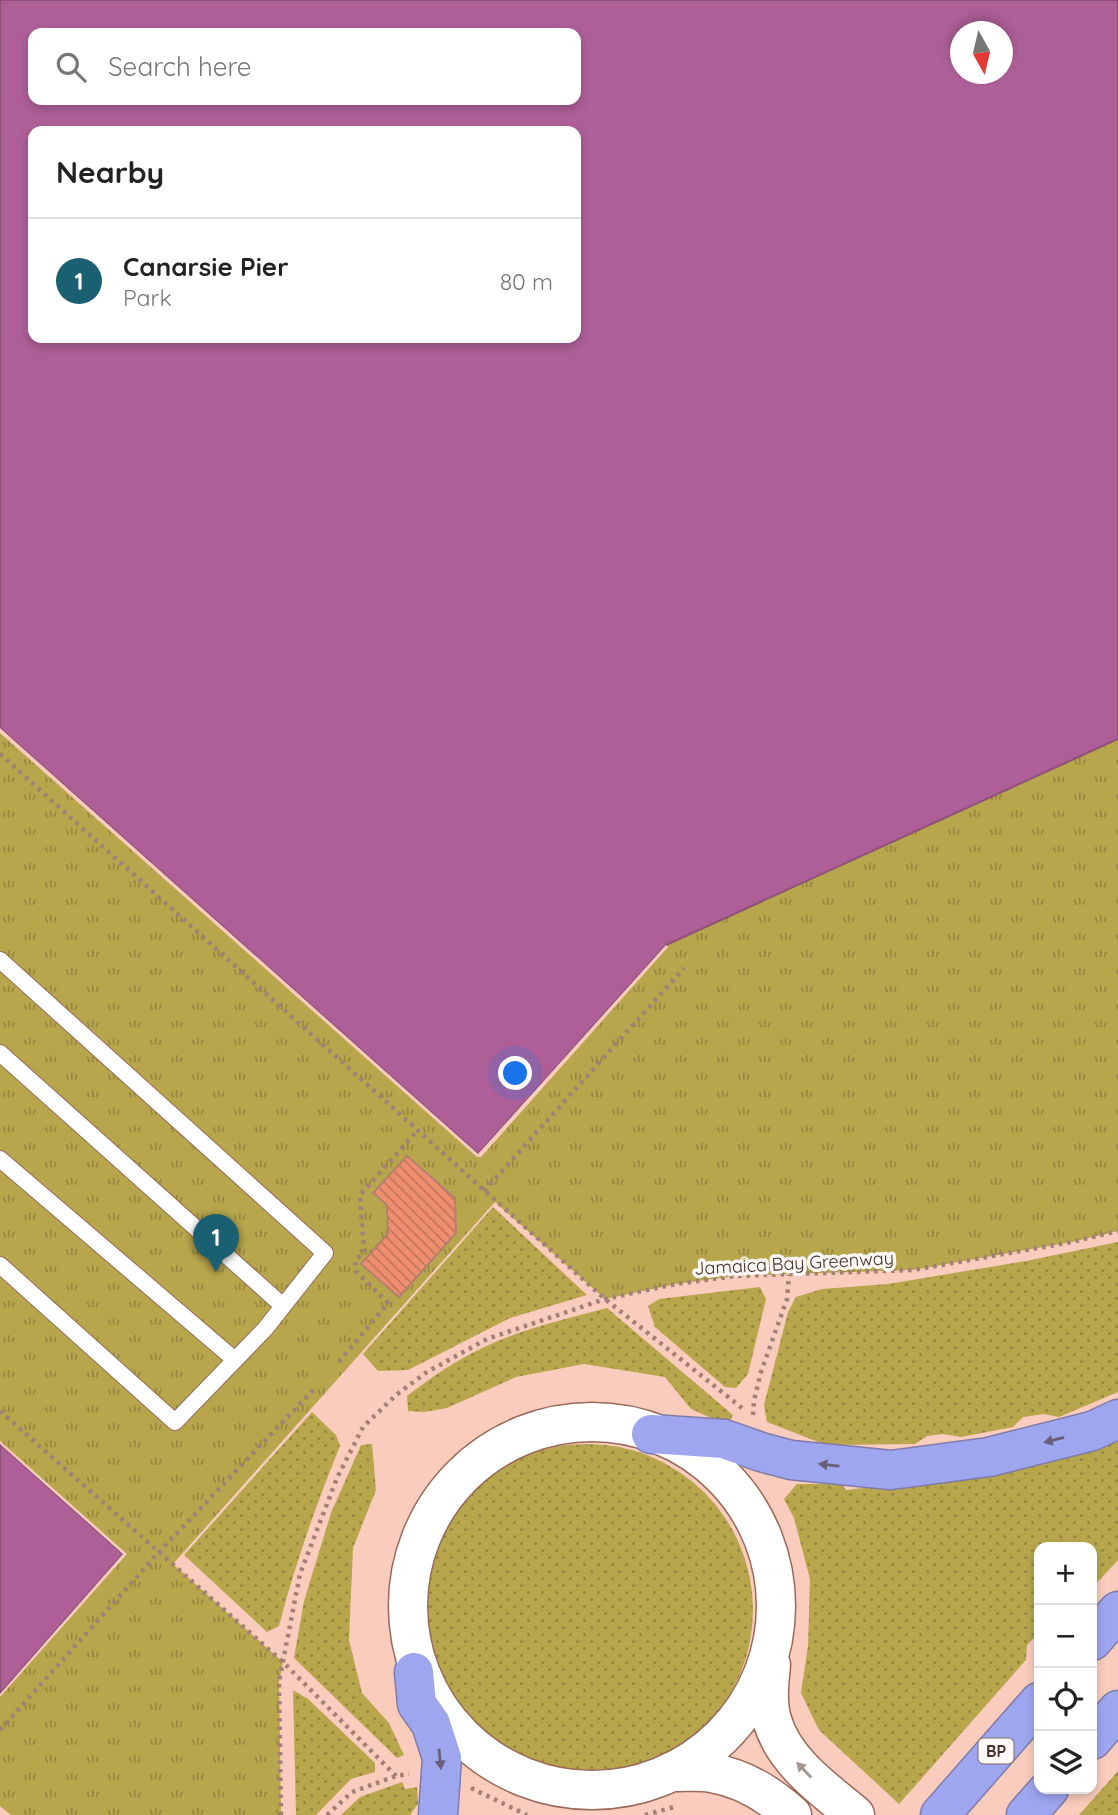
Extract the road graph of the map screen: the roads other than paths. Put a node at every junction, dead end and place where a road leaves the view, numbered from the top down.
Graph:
1 (0, 960) edge
2 (0, 1053) edge
3 (0, 1159) edge
4 (0, 1265) edge
5 (283, 1306) junction
6 (235, 1360) junction
7 (1118, 1419) edge
8 (650, 1434) junction
9 (1118, 1611) edge
10 (1097, 1635) edge
11 (772, 1656) junction
12 (414, 1672) junction
13 (1034, 1708) edge
14 (1118, 1710) edge
15 (1097, 1734) edge
16 (678, 1772) junction
17 (1045, 1794) edge
18 (946, 1808) edge
19 (438, 1815) edge
20 (792, 1815) edge
21 (855, 1815) edge
22 (1026, 1815) edge

1 - 5 lane
2 - 5 lane
3 - 6 lane
4 - 6 lane
5 - 6 lane
7 -> 8 highway
8 - 11 main road
8 - 12 main road
9 - 10 highway
11 - 16 main road
21 -> 11 main road
12 - 16 main road
12 -> 19 highway
13 - 18 highway, BP
14 - 15 highway
16 - 20 main road
17 - 22 highway

